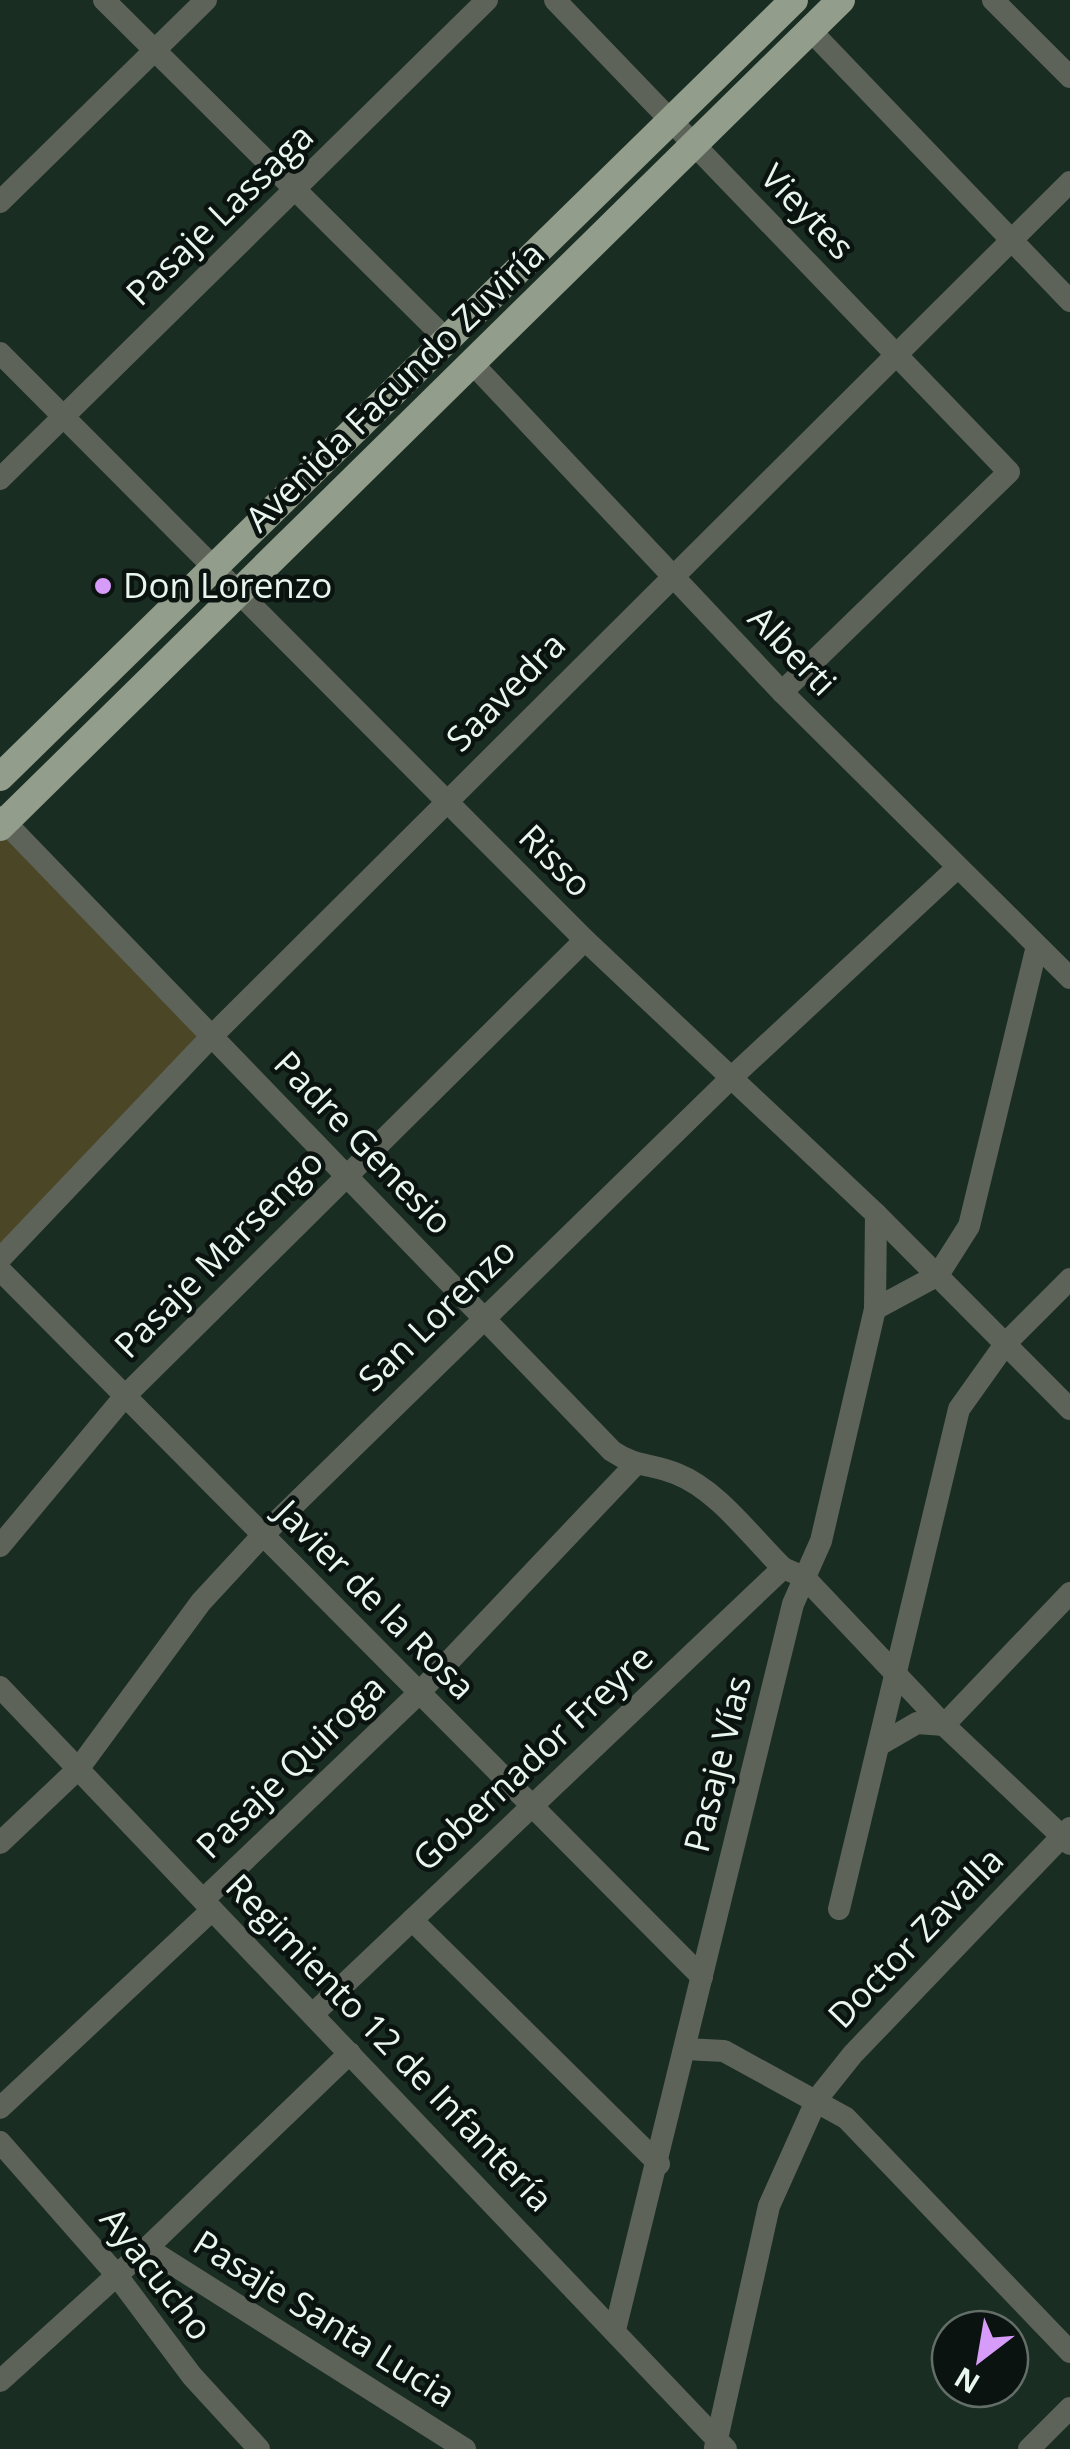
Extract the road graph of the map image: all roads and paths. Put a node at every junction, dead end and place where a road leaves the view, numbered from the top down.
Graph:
1 (104, 0) edge
2 (206, 0) edge
3 (487, 0) edge
4 (555, 0) edge
5 (794, 0) edge
6 (841, 0) edge
7 (993, 0) edge
8 (810, 30) junction
9 (155, 51) junction
10 (1070, 77) edge
11 (675, 119) junction
12 (696, 146) junction
13 (1070, 182) edge
14 (294, 193) junction
15 (0, 202) edge
16 (1012, 241) junction
17 (1070, 300) edge
18 (448, 342) junction
19 (0, 352) edge
20 (897, 356) junction
21 (472, 364) junction
22 (64, 415) junction
23 (0, 479) edge
24 (214, 565) junction
25 (671, 576) junction
26 (239, 591) junction
27 (782, 692) junction
28 (0, 778) edge
29 (446, 802) junction
30 (2, 822) edge
31 (957, 868) junction
32 (585, 940) junction
33 (1037, 946) junction
34 (1070, 978) edge
35 (211, 1036) junction
36 (731, 1078) junction
37 (346, 1177) junction
38 (876, 1214) junction
39 (0, 1259) edge
40 (0, 1270) edge
41 (938, 1275) junction
42 (1070, 1279) edge
43 (875, 1308) junction
44 (483, 1318) junction
45 (1006, 1343) junction
46 (125, 1396) junction
47 (1070, 1408) edge
48 (634, 1466) junction
49 (262, 1536) junction
50 (0, 1546) edge
51 (794, 1572) junction
52 (1070, 1593) edge
53 (896, 1675) junction
54 (0, 1687) edge
55 (418, 1694) junction
56 (944, 1725) junction
57 (879, 1745) junction
58 (79, 1768) junction
59 (533, 1808) junction
60 (1067, 1836) edge
61 (0, 1843) edge
62 (208, 1904) junction
63 (839, 1910) dead end
64 (412, 1920) junction
65 (702, 1977) junction
66 (313, 2014) junction
67 (686, 2048) junction
68 (350, 2052) junction
69 (816, 2099) junction
70 (0, 2108) edge
71 (0, 2142) edge
72 (659, 2164) junction
73 (147, 2248) junction
74 (115, 2274) junction
75 (616, 2330) junction
76 (1070, 2352) edge
77 (0, 2381) edge
78 (1070, 2408) edge
79 (719, 2446) edge
80 (260, 2449) edge
81 (464, 2449) edge
82 (1029, 2449) edge

1 - 9 street
2 - 9 street
3 - 14 street, Pasaje Lassaga
4 - 11 street, Vieytes
5 - 11 main road, Avenida Facundo Zuviría
6 - 8 main road, Avenida Facundo Zuviría
7 - 10 street
8 - 12 main road, Avenida Facundo Zuviría
8 - 16 street
9 - 14 street
9 - 15 street
11 - 12 street, Vieytes
11 - 18 main road, Avenida Facundo Zuviría
12 - 20 street, Vieytes
12 - 21 main road, Avenida Facundo Zuviría
13 - 16 street, Saavedra
14 - 18 street
14 - 22 street, Pasaje Lassaga
16 - 17 street
16 - 20 street, Saavedra
18 - 24 main road, Avenida Facundo Zuviría
19 - 22 street, Risso
20 - 25 street, Saavedra
20 - 27 street, Vieytes
21 - 25 street, Alberti
21 - 26 main road, Avenida Facundo Zuviría
22 - 23 street, Pasaje Lassaga
22 - 24 street, Risso
24 - 26 street, Risso
24 - 28 main road, Avenida Facundo Zuviría
25 - 27 street, Alberti
25 - 29 street, Saavedra
26 - 29 street, Risso
26 - 30 main road, Avenida Facundo Zuviría
27 - 31 street, Alberti
29 - 32 street, Risso
29 - 35 street, Saavedra
30 - 35 street, Padre Genesio
31 - 33 street, Alberti
31 - 36 street, San Lorenzo
32 - 36 street, Risso
32 - 37 street, Pasaje Marsengo
33 - 34 street, Alberti
33 - 41 street
35 - 37 street, Padre Genesio
35 - 39 street, Saavedra
36 - 38 street, Risso
36 - 44 street, San Lorenzo
37 - 44 street, Padre Genesio
37 - 46 street, Pasaje Marsengo
38 - 41 street, Risso
38 - 43 street, Pasaje Vías
40 - 46 street, Javier de la Rosa
41 - 43 street
41 - 45 street, Risso
42 - 45 street
43 - 51 street, Pasaje Vías
44 - 48 street, Padre Genesio
44 - 49 street, San Lorenzo
45 - 47 street, Risso
45 - 53 street
46 - 49 street, Javier de la Rosa
46 - 50 street, Pasaje Marsengo
48 - 51 street, Padre Genesio
48 - 55 street, Pasaje Quiroga
49 - 55 street, Javier de la Rosa
49 - 58 street, San Lorenzo
51 - 53 street, Padre Genesio
51 - 59 street, Gobernador Freyre
51 - 65 street, Pasaje Vías
52 - 56 street
53 - 56 street, Padre Genesio
53 - 57 street
54 - 58 street, Regimiento 12 de Infantería
55 - 59 street, Javier de la Rosa
55 - 62 street, Pasaje Quiroga
56 - 57 street
56 - 60 street, Padre Genesio
57 - 63 street
58 - 61 street, San Lorenzo
58 - 62 street, Regimiento 12 de Infantería
59 - 64 street, Gobernador Freyre
59 - 65 street, Javier de la Rosa
60 - 69 street, Doctor Zavalla
62 - 66 street, Regimiento 12 de Infantería
62 - 70 street, Pasaje Quiroga
64 - 66 street, Gobernador Freyre
64 - 72 street
65 - 67 street, Pasaje Vías
66 - 68 street, Regimiento 12 de Infantería
67 - 69 street
67 - 72 street, Pasaje Vías
68 - 73 street
68 - 75 street, Regimiento 12 de Infantería
69 - 76 street
69 - 79 street
71 - 74 street, Ayacucho
72 - 75 street, Pasaje Vías
73 - 74 street
73 - 81 street, Pasaje Santa Lucia
74 - 77 street
74 - 80 street, Ayacucho
75 - 79 street, Regimiento 12 de Infantería
78 - 82 street

